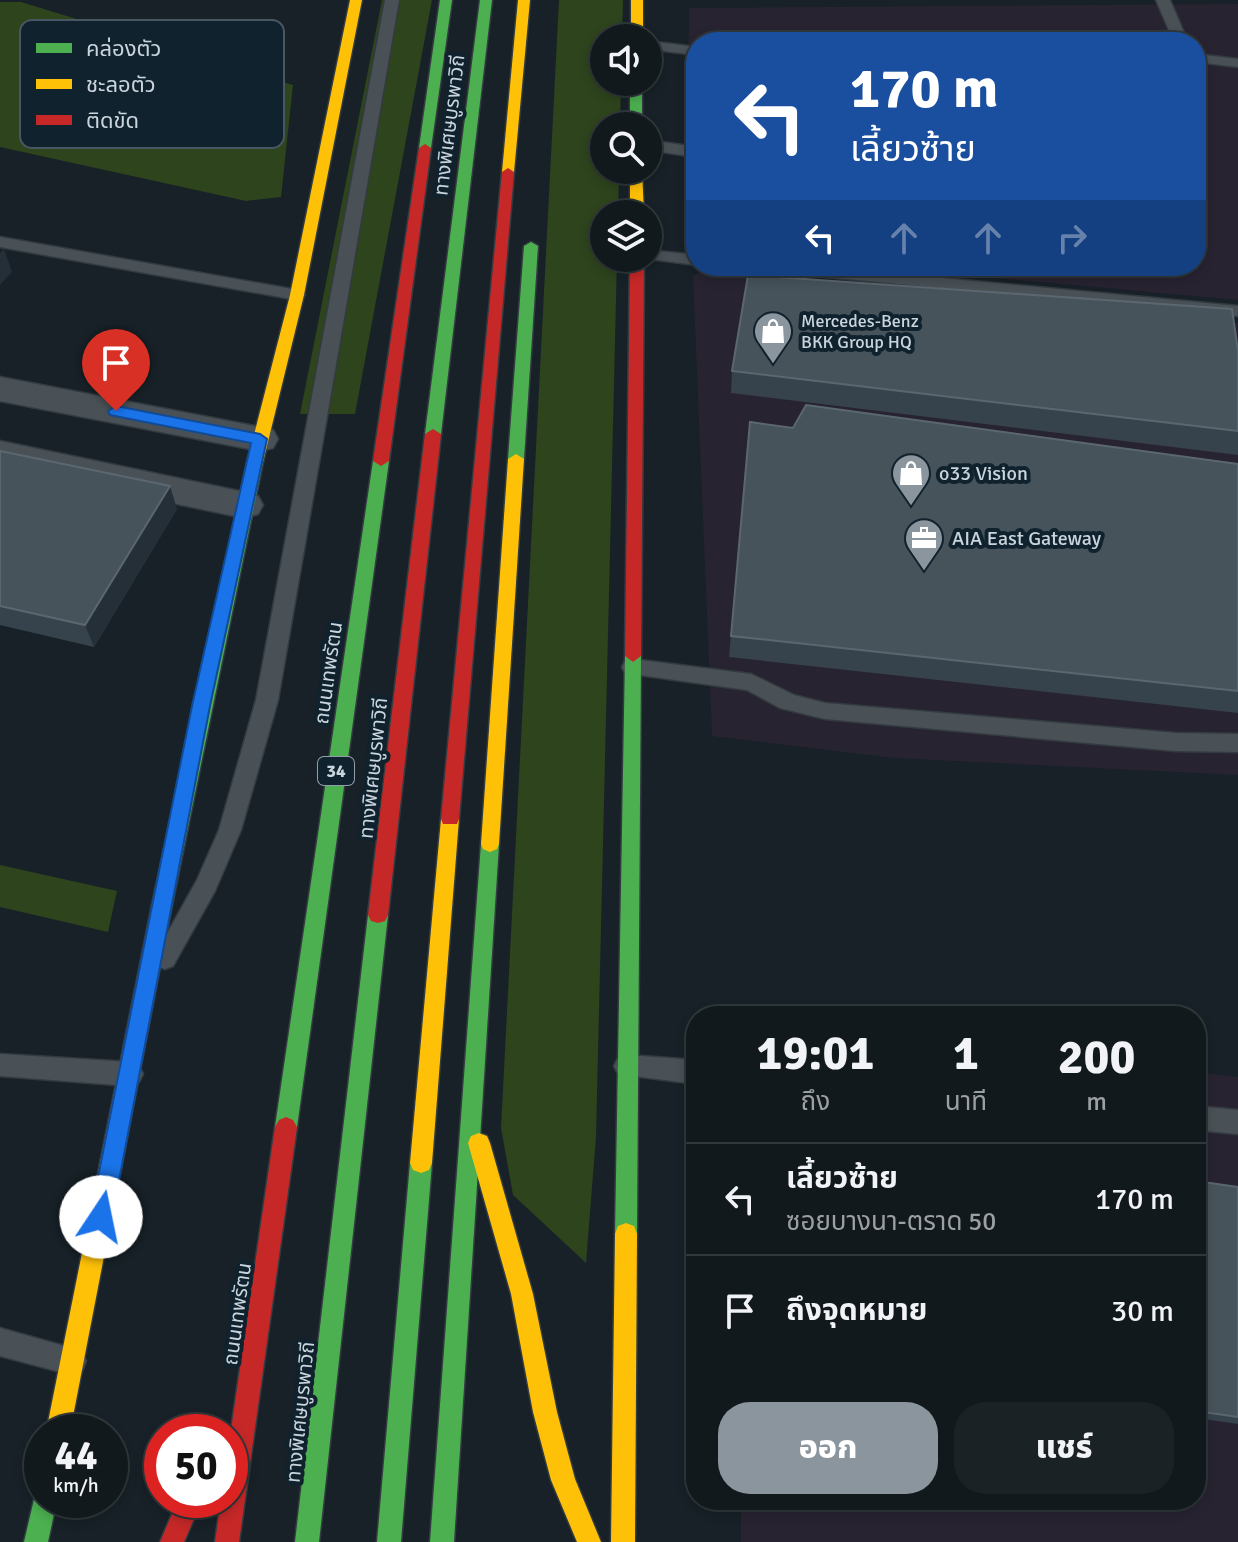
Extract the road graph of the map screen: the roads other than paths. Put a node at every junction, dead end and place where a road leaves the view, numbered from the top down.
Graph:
1 (356, 0) edge
2 (392, 0) edge
3 (446, 0) edge
4 (464, 0) edge
5 (486, 0) edge
6 (524, 0) edge
7 (637, 0) edge
8 (1163, 0) edge
9 (637, 24) edge
10 (1177, 32) edge
11 (662, 47) edge
12 (686, 50) edge
13 (1206, 59) edge
14 (1238, 63) edge
15 (662, 147) edge
16 (686, 151) edge
17 (533, 221) dead end
18 (0, 242) edge
19 (662, 256) edge
20 (686, 259) edge
21 (637, 272) edge
22 (868, 276) edge
23 (297, 295) junction
24 (1238, 311) edge
25 (0, 389) edge
26 (260, 439) junction
27 (0, 454) edge
28 (244, 505) junction
29 (376, 634) dead end
30 (632, 667) junction
31 (1238, 743) edge
32 (145, 995) junction
33 (0, 1065) edge
34 (627, 1066) junction
35 (686, 1071) edge
36 (130, 1074) junction
37 (471, 1114) junction
38 (1206, 1119) edge
39 (1238, 1122) edge
40 (0, 1342) edge
41 (254, 1346) junction
42 (72, 1361) junction
43 (62, 1414) edge
44 (226, 1414) edge
45 (41, 1518) edge
46 (182, 1518) edge
47 (36, 1542) edge
48 (172, 1542) edge
49 (227, 1542) edge
50 (307, 1542) edge
51 (389, 1542) edge
52 (442, 1542) edge
53 (589, 1542) edge
54 (623, 1542) edge

1 - 23 main road
2 - 32 lane
3 - 41 main road, ถนนเทพรัตน / 34
4 - 29 main road
5 - 50 main road, ทางพิเศษบูรพาวิถี
6 - 51 main road
7 - 9 main road
8 - 10 lane
11 - 12 lane
13 - 14 lane
15 - 16 lane
17 - 37 main road
18 - 23 lane
19 - 20 lane
21 - 30 main road
22 - 24 lane
23 - 26 main road
25 - 26 street
26 - 28 main road
27 - 28 street
28 - 32 main road
30 - 31 lane
30 - 34 main road
32 - 36 main road
33 - 36 lane
34 - 35 lane
34 - 54 main road
36 - 42 main road
37 - 52 main road
37 - 53 main road
38 - 39 lane
40 - 42 lane
41 - 44 main road
41 - 49 main road, ถนนเทพรัตน / 34
42 - 43 main road
45 - 47 main road
46 - 48 main road

